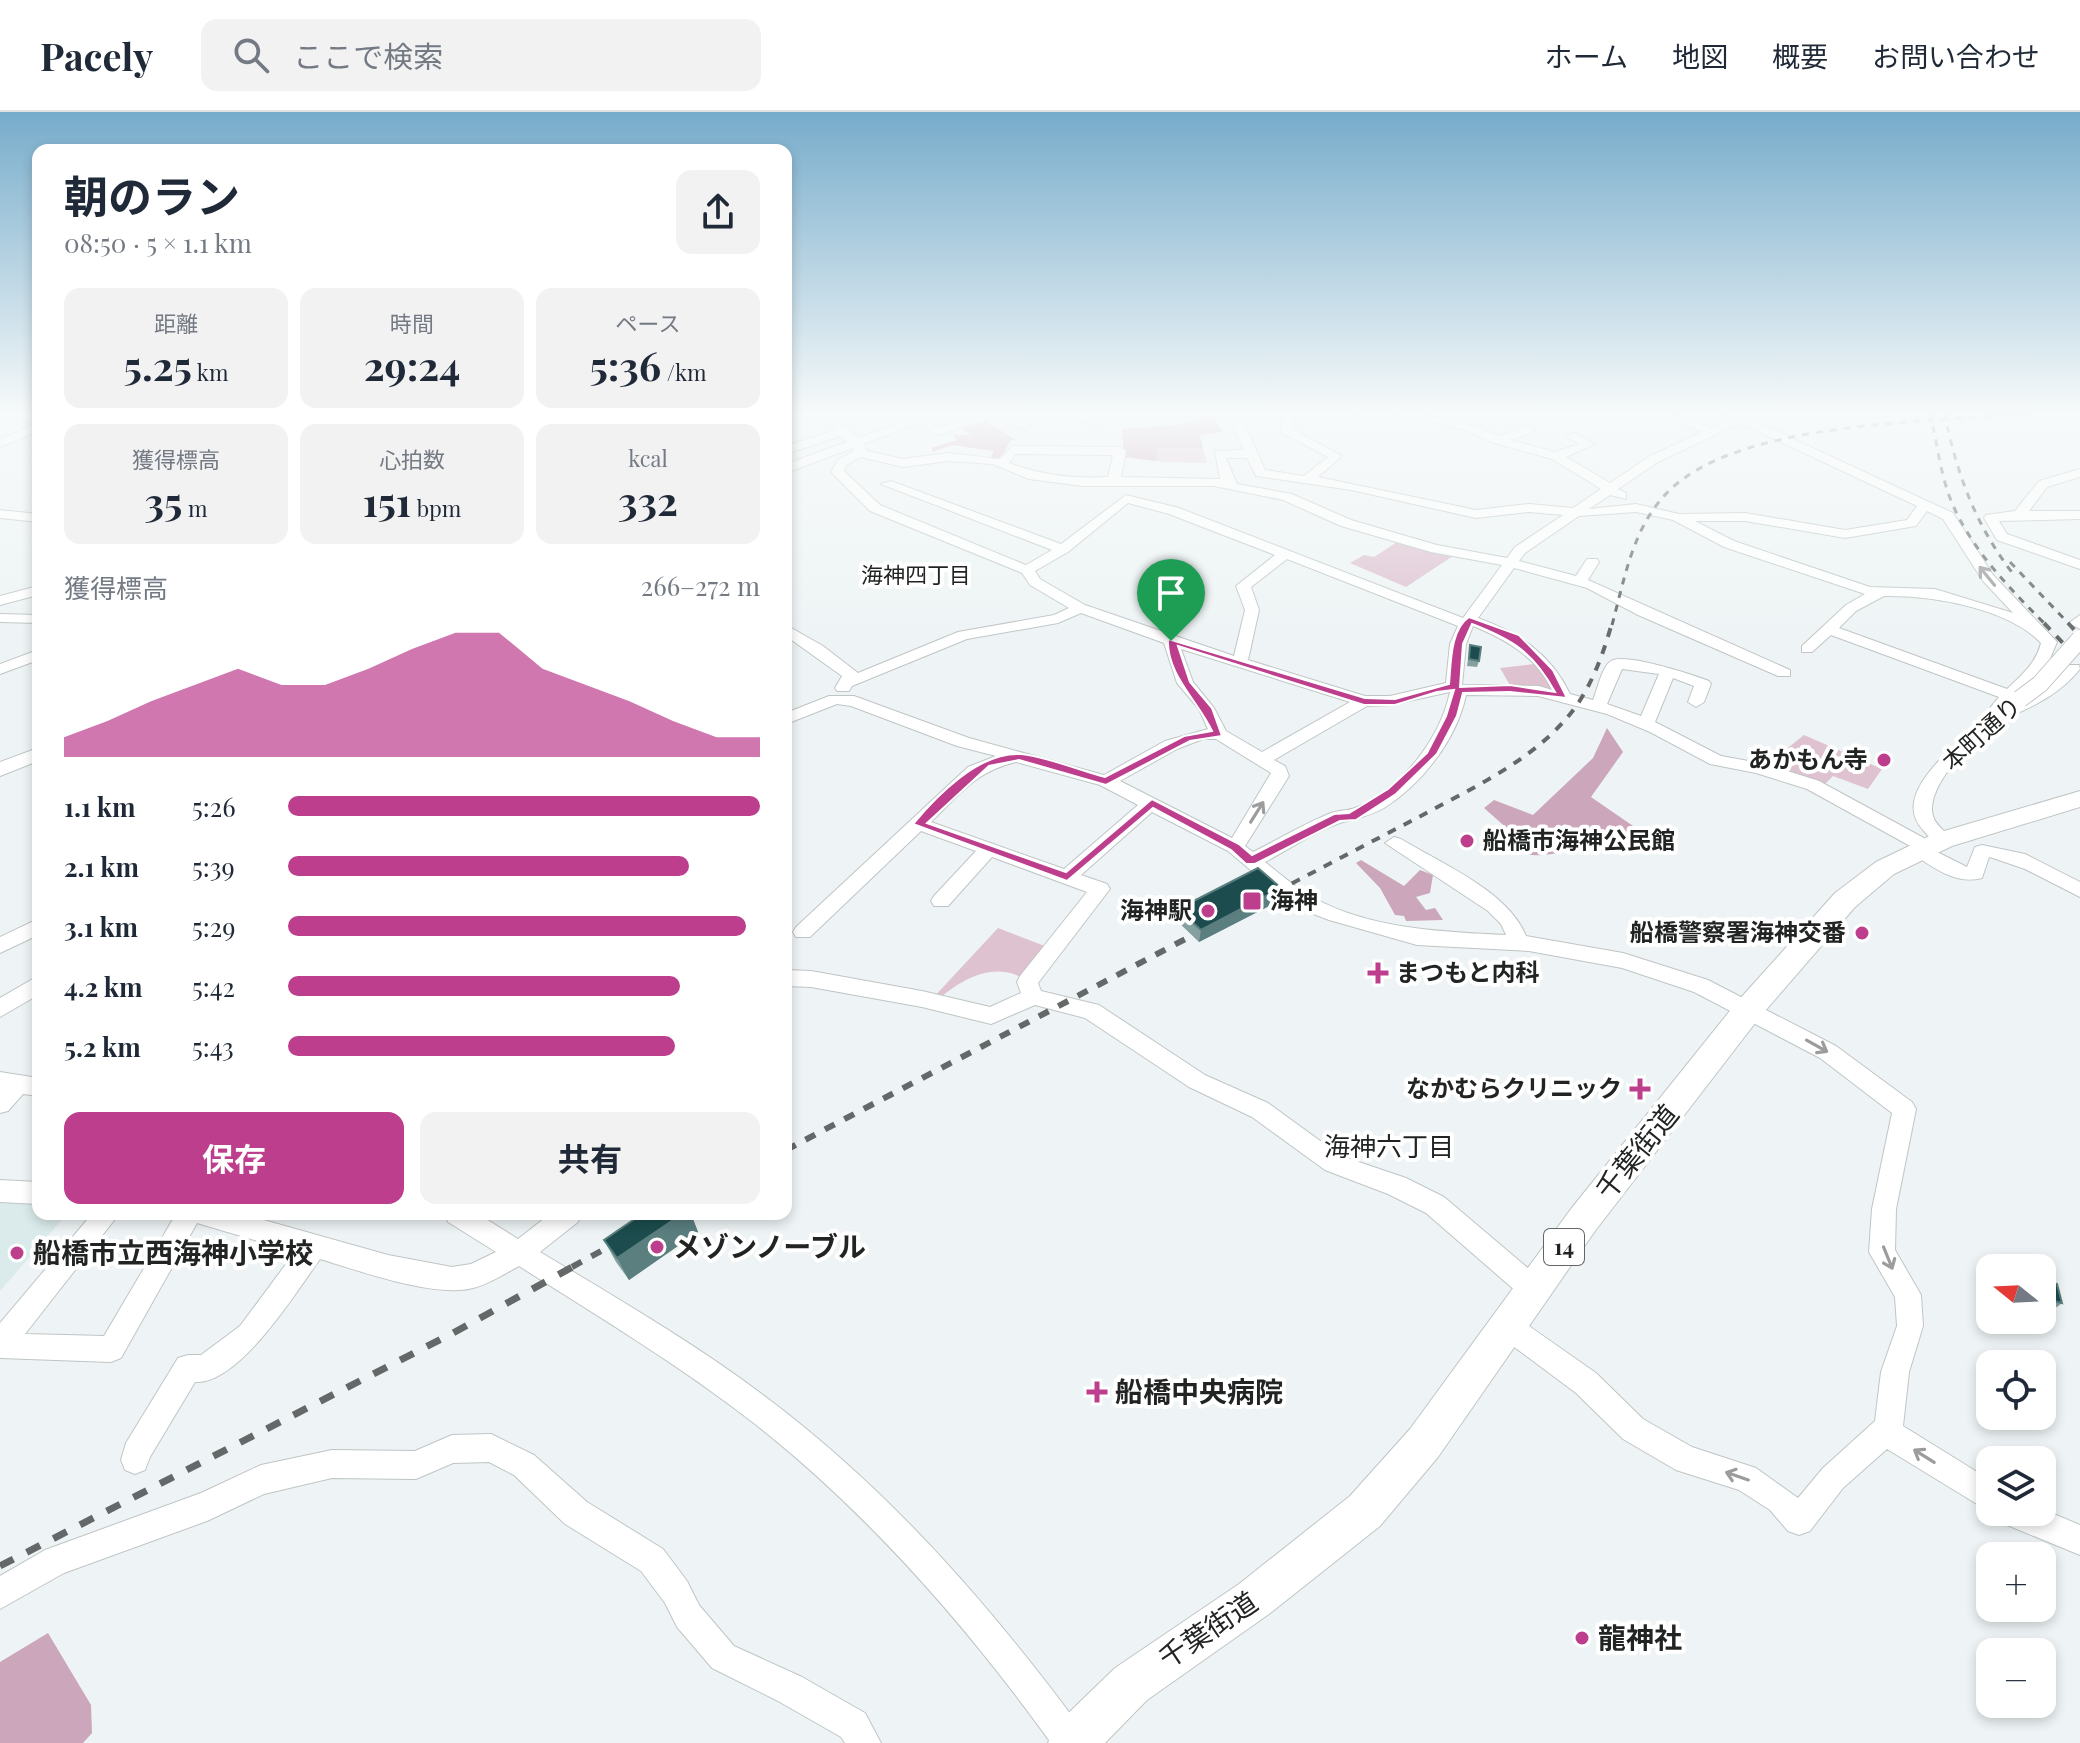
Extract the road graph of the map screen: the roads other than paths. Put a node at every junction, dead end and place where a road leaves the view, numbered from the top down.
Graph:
1 (853, 488) edge
2 (898, 488) edge
3 (1243, 488) edge
4 (1352, 488) edge
5 (1884, 488) edge
6 (2040, 488) edge
7 (1612, 489) joint
8 (1923, 507) junction
9 (1636, 508) junction
10 (1572, 512) junction
11 (0, 514) edge
12 (2019, 515) junction
13 (2080, 515) edge
14 (32, 517) edge
15 (1677, 517) junction
16 (1063, 549) junction
17 (1285, 554) junction
18 (1509, 562) junction
19 (1592, 562) dead end
20 (2080, 565) edge
21 (1027, 570) junction
22 (1580, 582) junction
23 (32, 592) edge
24 (1879, 593) junction
25 (0, 601) edge
26 (1080, 608) junction
27 (0, 618) edge
28 (32, 619) edge
29 (1468, 622) junction
30 (2032, 625) junction
31 (1829, 629) junction
32 (792, 634) edge
33 (2080, 639) edge
34 (1171, 641) junction
35 (1807, 649) dead end
36 (32, 657) edge
37 (1240, 662) junction
38 (2073, 668) dead end
39 (0, 669) edge
40 (1668, 671) junction
41 (1784, 673) dead end
42 (1457, 688) junction
43 (846, 694) junction
44 (1563, 696) junction
45 (2014, 697) junction
46 (1364, 701) junction
47 (1696, 702) dead end
48 (1598, 707) junction
49 (792, 716) edge
50 (1991, 721) junction
51 (1646, 724) junction
52 (1219, 734) junction
53 (32, 756) edge
54 (1019, 757) junction
55 (1264, 758) junction
56 (0, 769) edge
57 (1106, 781) junction
58 (2080, 799) edge
59 (1152, 802) junction
60 (919, 824) junction
61 (1394, 843) dead end
62 (1930, 846) junction
63 (1235, 847) junction
64 (989, 849) junction
65 (1251, 861) junction
66 (1067, 877) junction
67 (2080, 890) edge
68 (941, 901) dead end
69 (32, 929) edge
70 (803, 932) dead end
71 (1519, 943) junction
72 (0, 946) edge
73 (792, 978) edge
74 (32, 988) edge
75 (1033, 997) junction
76 (0, 1009) edge
77 (1748, 1010) junction
78 (19, 1084) edge
79 (0, 1104) edge
80 (0, 1191) edge
81 (32, 1193) edge
82 (102, 1220) edge
83 (186, 1220) edge
84 (224, 1220) edge
85 (466, 1220) edge
86 (562, 1220) edge
87 (315, 1246) junction
88 (518, 1254) junction
89 (1534, 1290) junction
90 (1507, 1326) junction
91 (1885, 1431) junction
92 (135, 1460) dead end
93 (1976, 1488) edge
94 (2046, 1526) edge
95 (2080, 1540) edge
96 (0, 1593) edge
97 (864, 1743) edge
98 (1071, 1743) edge

1 - 21 street
2 - 16 street
3 - 18 street
4 - 10 street
5 - 8 street
6 - 12 street
7 - 9 street
7 - 10 street
8 - 15 street
30 -> 8 street
9 - 10 street
9 - 15 street
10 - 18 street
11 - 14 street
12 - 13 street
12 - 20 street
15 - 24 street
16 - 17 street
16 - 21 street
17 - 29 street
17 - 37 street
18 - 22 street
18 - 29 street
19 - 22 street
21 - 26 street
22 - 41 street
23 - 25 street
24 - 30 street
24 - 31 street
26 - 34 street
26 - 43 street
27 - 28 street
29 - 42 street
29 - 44 street
30 - 45 street
31 - 35 street
31 - 45 street
32 - 43 street
33 - 45 street, 本町通り, bridge
34 - 37 street
34 - 52 street
36 - 39 street
37 - 46 street
38 - 50 street
40 - 47 street
40 - 48 street
40 - 51 street
42 - 44 street
42 - 46 street
42 - 65 street
43 - 49 street
43 - 54 street
44 - 48 street
45 - 50 street, 本町通り
46 - 55 street
48 - 51 street
50 - 62 street, 本町通り
51 - 62 street
52 - 55 street
52 - 57 street
53 - 56 main road
54 - 57 street
54 - 60 street
63 -> 55 street
57 - 59 street
58 - 62 highway, 千葉街道 / 14
59 - 63 street
59 - 66 street
60 - 64 street
60 - 70 street
61 - 71 street
62 - 67 street
62 - 77 highway, 千葉街道 / 14
63 - 65 street
64 - 66 street
64 - 68 street
65 - 71 street
66 - 75 street
69 - 72 street
71 - 77 street
73 - 75 street
74 - 76 street
75 - 89 street
77 - 89 highway, 千葉街道 / 14
77 -> 91 street
78 - 79 street
80 - 81 street
82 - 83 street
84 - 87 street
85 - 88 street
86 - 88 street
87 - 88 street
87 - 92 street
88 - 98 street
89 - 90 highway, 千葉街道 / 14
91 -> 90 street
90 - 98 highway, 千葉街道 / 14
93 -> 91 street
94 - 95 street
96 - 97 street

